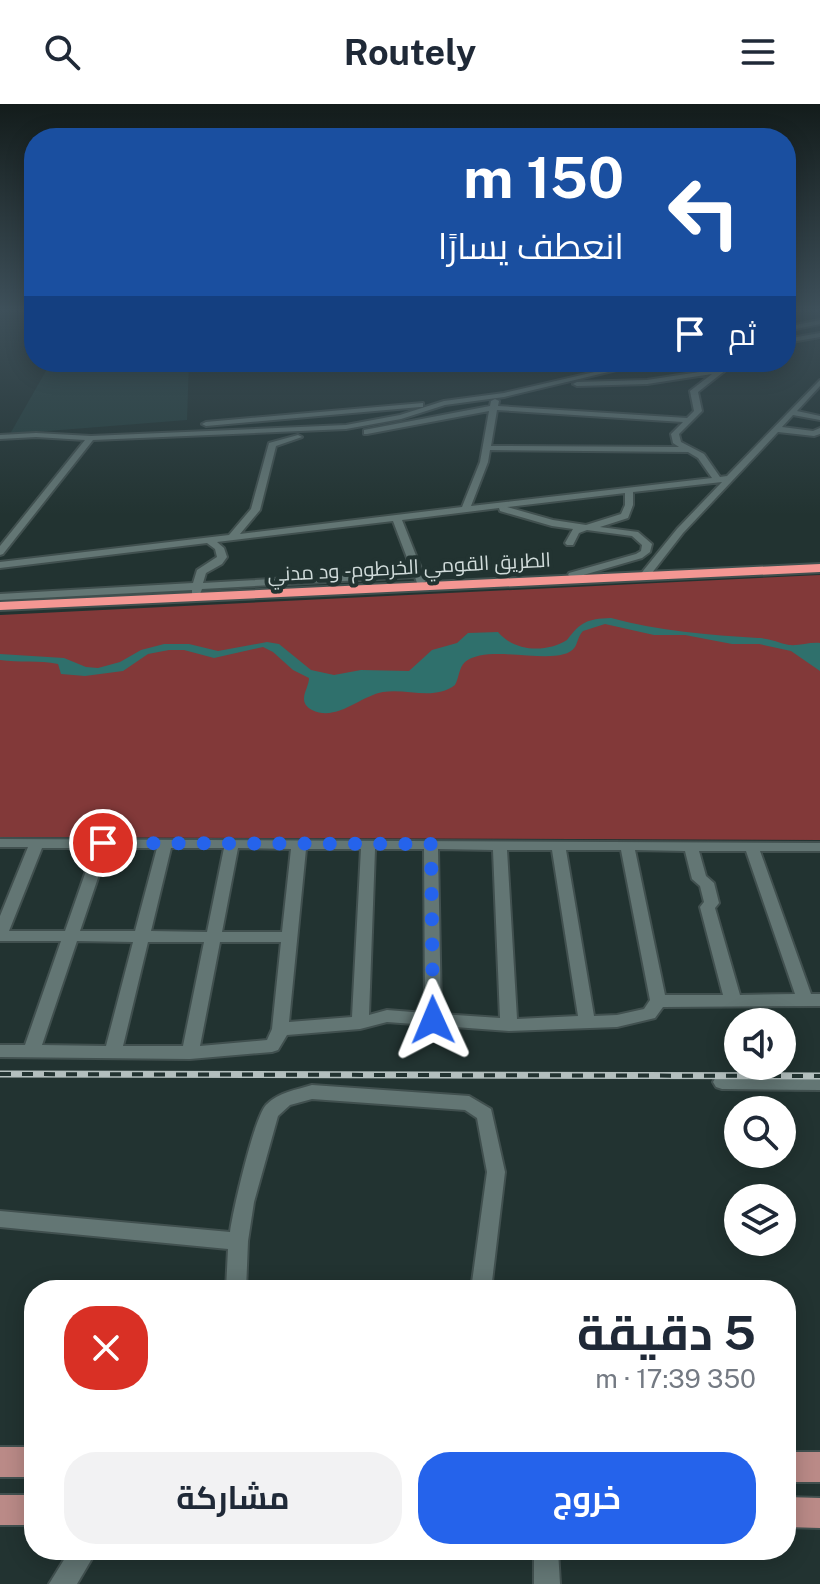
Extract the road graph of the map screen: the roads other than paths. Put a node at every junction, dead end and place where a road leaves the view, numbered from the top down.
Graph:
1 (582, 377) edge
2 (680, 377) edge
3 (712, 377) edge
4 (820, 382) edge
5 (539, 387) junction
6 (495, 396) junction
7 (438, 405) junction
8 (494, 408) junction
9 (791, 412) junction
10 (820, 418) edge
11 (687, 420) junction
12 (776, 429) junction
13 (820, 430) edge
14 (114, 435) junction
15 (0, 437) edge
16 (91, 438) junction
17 (487, 448) junction
18 (687, 450) junction
19 (730, 478) junction
20 (718, 480) junction
21 (629, 490) junction
22 (493, 507) junction
23 (465, 511) junction
24 (397, 518) junction
25 (583, 528) junction
26 (234, 535) junction
27 (208, 539) junction
28 (570, 543) dead end
29 (0, 552) edge
30 (0, 565) edge
31 (820, 565) edge
32 (649, 569) junction
33 (573, 575) junction
34 (420, 578) junction
35 (197, 589) junction
36 (0, 601) edge
37 (0, 843) edge
38 (37, 843) junction
39 (103, 843) junction
40 (165, 843) junction
41 (232, 843) junction
42 (299, 844) junction
43 (368, 844) junction
44 (431, 844) junction
45 (500, 844) junction
46 (558, 845) junction
47 (627, 846) junction
48 (691, 847) junction
49 (752, 847) junction
50 (820, 848) edge
51 (72, 934) junction
52 (0, 936) edge
53 (144, 936) junction
54 (215, 936) junction
55 (289, 937) junction
56 (733, 1000) junction
57 (813, 1000) edge
58 (658, 1001) junction
59 (433, 1020) junction
60 (587, 1022) junction
61 (360, 1023) junction
62 (509, 1025) junction
63 (280, 1029) junction
64 (0, 1051) edge
65 (31, 1051) junction
66 (113, 1053) junction
67 (190, 1053) junction
68 (722, 1082) dead end
69 (820, 1083) edge
70 (0, 1219) edge
71 (238, 1241) junction
72 (236, 1280) edge
73 (482, 1280) edge
74 (0, 1462) edge
75 (24, 1462) edge
76 (796, 1467) edge
77 (820, 1467) edge
78 (0, 1510) edge
79 (24, 1510) edge
80 (796, 1512) edge
81 (820, 1513) edge
82 (78, 1560) edge
83 (546, 1560) edge
84 (62, 1584) edge
85 (547, 1584) edge

1 - 5 street
2 - 5 street
3 - 11 street
4 - 9 street
5 - 6 street
6 - 7 street
6 - 8 street
7 - 14 street
7 - 14 street
8 - 11 street
8 - 17 street
8 - 26 street
9 - 10 street
9 - 12 street
11 - 18 street
12 - 13 street
12 - 19 street
14 - 16 street
15 - 16 street
16 - 29 street
17 - 18 street
17 - 23 street
18 - 20 street
19 - 20 street
19 - 32 street
20 - 21 street
21 - 22 street
21 - 25 street
22 - 23 street
22 - 25 street
23 - 24 street
24 - 26 street
24 - 34 street
25 - 28 street
25 - 33 street
26 - 27 street
27 - 30 street
27 - 35 street
31 - 32 highway, الطريق القومي الخرطوم - ود مدني
31 - 32 highway, الطريق القومي الخرطوم - ود مدني
32 - 33 highway, الطريق القومي الخرطوم - ود مدني
32 - 36 highway, الطريق القومي الخرطوم - ود مدني
33 - 34 highway, الطريق القومي الخرطوم - ود مدني
34 - 35 highway, الطريق القومي الخرطوم - ود مدني
35 - 36 highway, الطريق القومي الخرطوم - ود مدني
37 - 38 street
38 - 39 street
38 - 52 street
39 - 40 street
39 - 51 street
40 - 41 street
40 - 53 street
41 - 42 street
41 - 54 street
42 - 43 street
42 - 55 street
43 - 44 street
43 - 61 street
44 - 45 street
44 - 59 street
45 - 46 street
45 - 62 street
46 - 47 street
46 - 60 street
47 - 48 street
47 - 58 street
48 - 49 street
48 - 56 street
49 - 50 street
49 - 57 street
51 - 52 street
51 - 53 street
51 - 65 street
53 - 54 street
53 - 66 street
54 - 55 street
54 - 67 street
55 - 63 street
56 - 57 street
56 - 58 street
58 - 60 street
59 - 61 street
59 - 62 street
60 - 62 street
61 - 63 street
63 - 67 street
64 - 65 street
65 - 66 street
66 - 67 street
68 - 69 street
70 - 71 street
71 - 72 street
71 - 73 street
74 - 75 main road
76 - 77 main road
78 - 79 main road
80 - 81 main road
82 - 84 street
83 - 85 street

